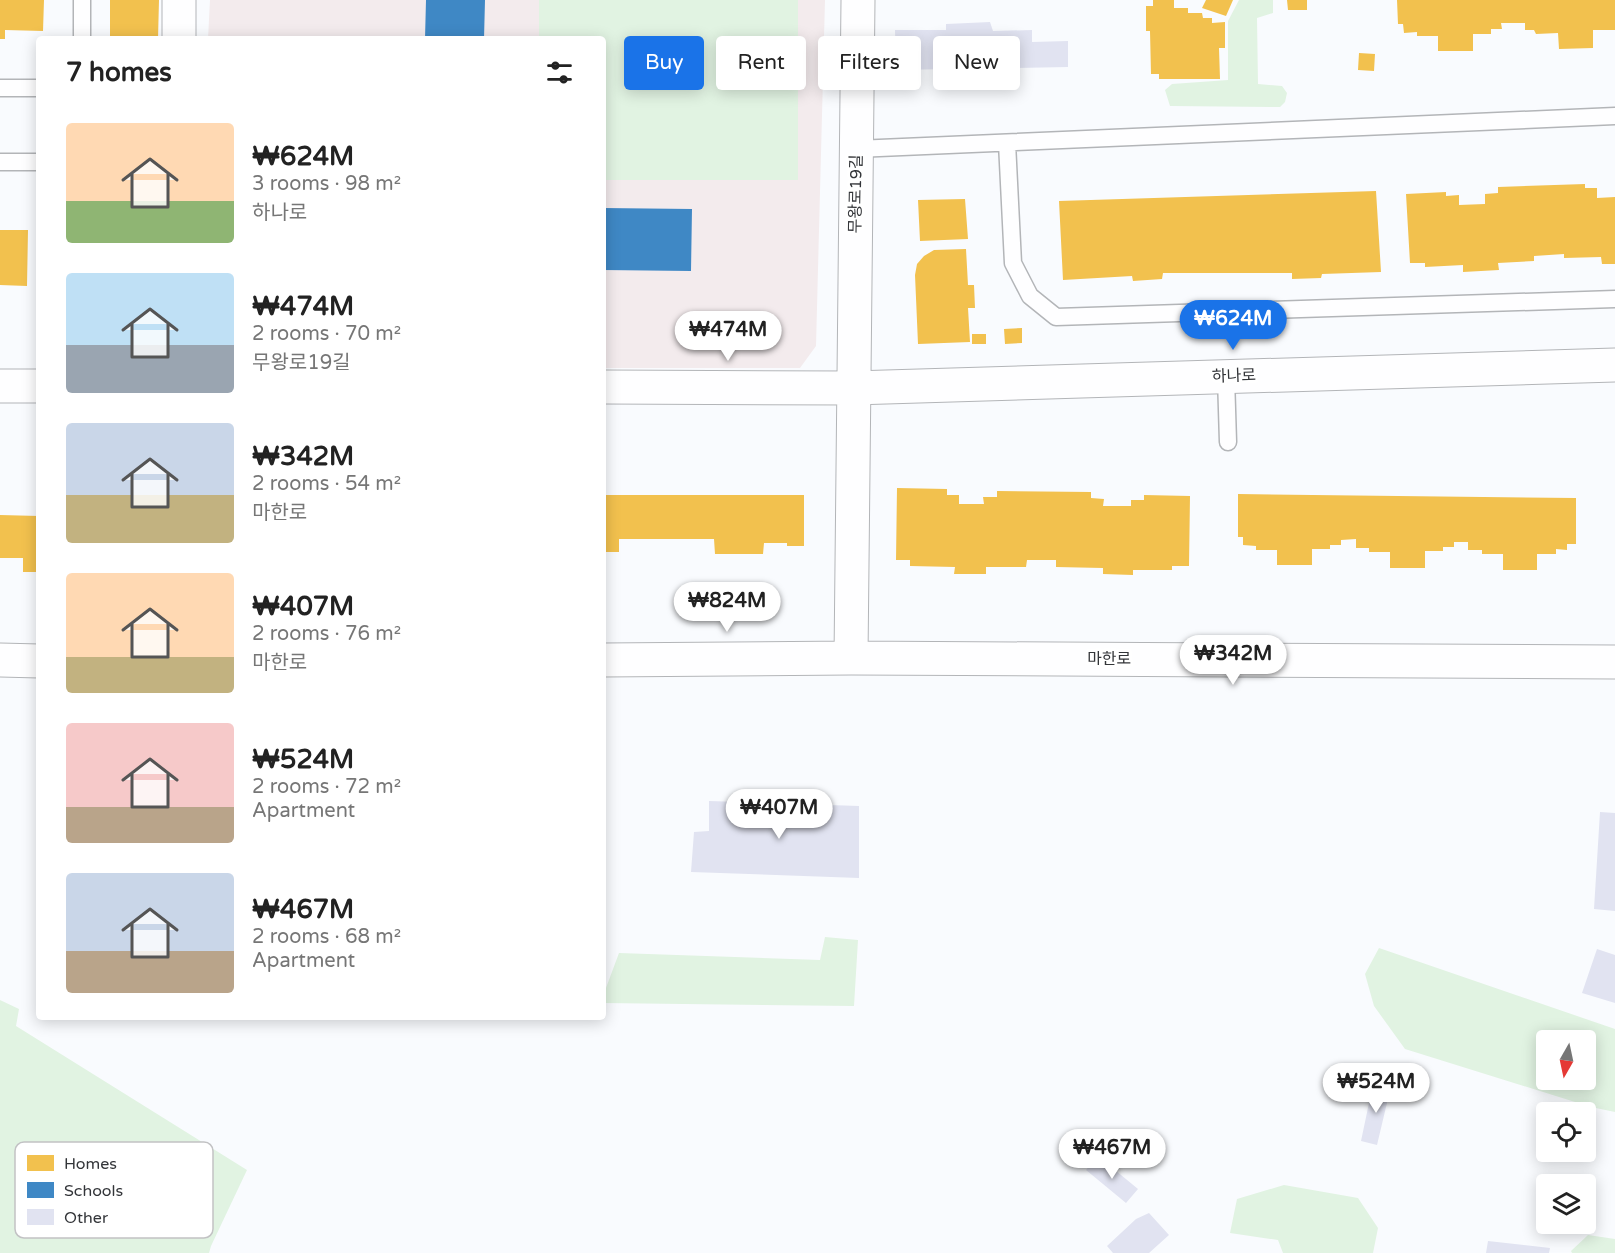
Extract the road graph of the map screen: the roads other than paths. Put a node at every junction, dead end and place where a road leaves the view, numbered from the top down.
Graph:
1 (82, 0) edge
2 (179, 0) edge
3 (858, 0) edge
4 (82, 36) edge
5 (179, 36) edge
6 (0, 88) edge
7 (36, 88) edge
8 (1615, 116) edge
9 (1006, 142) junction
10 (856, 149) junction
11 (0, 162) edge
12 (36, 162) edge
13 (1615, 299) edge
14 (1615, 365) edge
15 (1226, 376) junction
16 (0, 386) edge
17 (36, 386) edge
18 (606, 387) edge
19 (854, 388) junction
20 (1228, 442) dead end
21 (851, 658) junction
22 (0, 660) edge
23 (606, 660) edge
24 (36, 661) edge
25 (1615, 662) edge

1 - 4 lane
2 - 5 street
3 - 10 street, 무왕로19길
6 - 7 lane
8 - 9 lane
9 - 10 lane
9 - 13 lane
10 - 19 street, 무왕로19길
11 - 12 lane
14 - 15 street, 하나로
15 - 19 street, 하나로
15 - 20 lane
16 - 17 street
18 - 19 street
19 - 21 street, 무왕로19길
21 - 23 street, 마한로
21 - 25 street, 마한로
22 - 24 street

